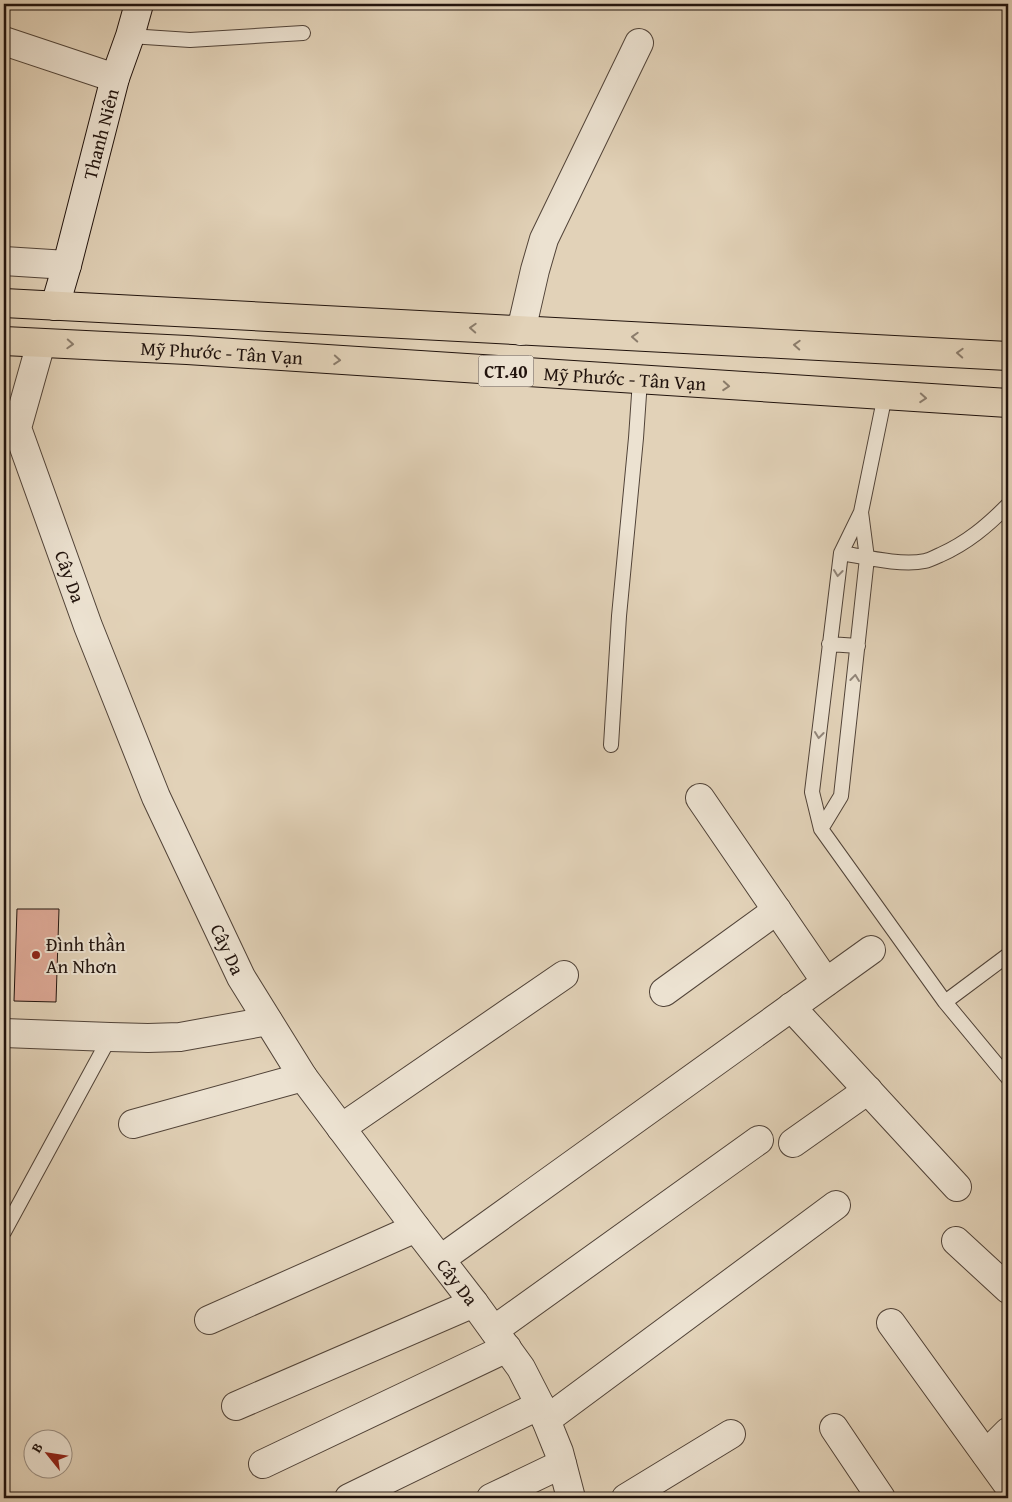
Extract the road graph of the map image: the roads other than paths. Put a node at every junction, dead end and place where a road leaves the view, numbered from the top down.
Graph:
1 (139, 4) edge
2 (303, 33) dead end
3 (130, 36) junction
4 (4, 41) edge
5 (639, 43) dead end
6 (115, 78) junction
7 (4, 261) edge
8 (67, 265) junction
9 (4, 303) edge
10 (55, 306) junction
11 (520, 331) junction
12 (4, 342) edge
13 (41, 343) junction
14 (1008, 356) edge
15 (640, 380) junction
16 (885, 396) junction
17 (1008, 403) edge
18 (10, 436) edge
19 (1008, 505) edge
20 (862, 512) junction
21 (840, 553) junction
22 (867, 558) junction
23 (829, 644) junction
24 (858, 646) junction
25 (611, 744) dead end
26 (700, 798) dead end
27 (821, 829) junction
28 (777, 910) junction
29 (871, 950) dead end
30 (1008, 955) edge
31 (564, 975) dead end
32 (826, 982) junction
33 (664, 992) dead end
34 (945, 1002) junction
35 (791, 1007) junction
36 (268, 1021) junction
37 (4, 1033) edge
38 (110, 1037) junction
39 (303, 1077) junction
40 (1008, 1078) edge
41 (868, 1090) junction
42 (133, 1124) dead end
43 (341, 1128) junction
44 (759, 1140) dead end
45 (793, 1143) dead end
46 (957, 1188) dead end
47 (836, 1205) dead end
48 (416, 1228) junction
49 (4, 1232) edge
50 (956, 1241) dead end
51 (441, 1260) junction
52 (1008, 1289) edge
53 (474, 1303) junction
54 (209, 1320) dead end
55 (891, 1323) dead end
56 (500, 1339) junction
57 (236, 1406) dead end
58 (543, 1412) junction
59 (834, 1428) dead end
60 (1008, 1432) edge
61 (731, 1434) dead end
62 (986, 1454) junction
63 (263, 1464) dead end
64 (562, 1464) junction
65 (1008, 1485) edge
66 (349, 1498) edge
67 (491, 1498) edge
68 (572, 1498) edge
69 (626, 1498) edge
70 (881, 1498) edge

1 - 3 street, Thanh Niên
2 - 3 lane
3 - 6 street, Thanh Niên
4 - 6 street
5 - 11 street
6 - 8 street, Thanh Niên
7 - 8 street
8 - 10 street
9 - 10 main road, Mỹ Phước - Tân Vạn / CT.40
11 -> 10 main road, Mỹ Phước - Tân Vạn / CT.40
10 - 13 main road
14 -> 11 main road, Mỹ Phước - Tân Vạn / CT.40
12 - 13 main road, Mỹ Phước - Tân Vạn / CT.40
13 -> 15 main road, Mỹ Phước - Tân Vạn / CT.40
13 - 18 street, Cây Da
15 -> 16 main road, Mỹ Phước - Tân Vạn / CT.40
15 - 25 lane
16 -> 17 main road, Mỹ Phước - Tân Vạn / CT.40
16 - 20 lane
18 - 36 street, Cây Da
19 - 22 lane
20 - 21 lane
20 - 22 lane
21 - 22 lane
21 -> 23 lane
22 - 24 lane
23 - 24 lane
23 -> 27 lane
27 -> 24 lane
26 - 28 street
27 - 34 lane
28 - 32 street
28 - 33 street
29 - 32 street
30 - 34 lane
31 - 43 street
32 - 35 street
34 - 40 lane
35 - 41 street
35 - 51 street
36 - 38 street
36 - 39 street, Cây Da
37 - 38 street
38 - 49 lane
39 - 42 street
39 - 43 street, Cây Da
41 - 45 street
41 - 46 street
43 - 48 street, Cây Da
44 - 56 street
47 - 58 street
48 - 51 street, Cây Da
48 - 54 street
50 - 52 street
51 - 53 street, Cây Da
53 - 56 street, Cây Da
53 - 57 street
55 - 62 street
56 - 58 street, Cây Da
56 - 63 street
58 - 64 street, Cây Da
58 - 66 street
59 - 70 street
60 - 62 street
61 - 69 street
62 - 65 street
64 - 67 street
64 - 68 street, Cây Da

